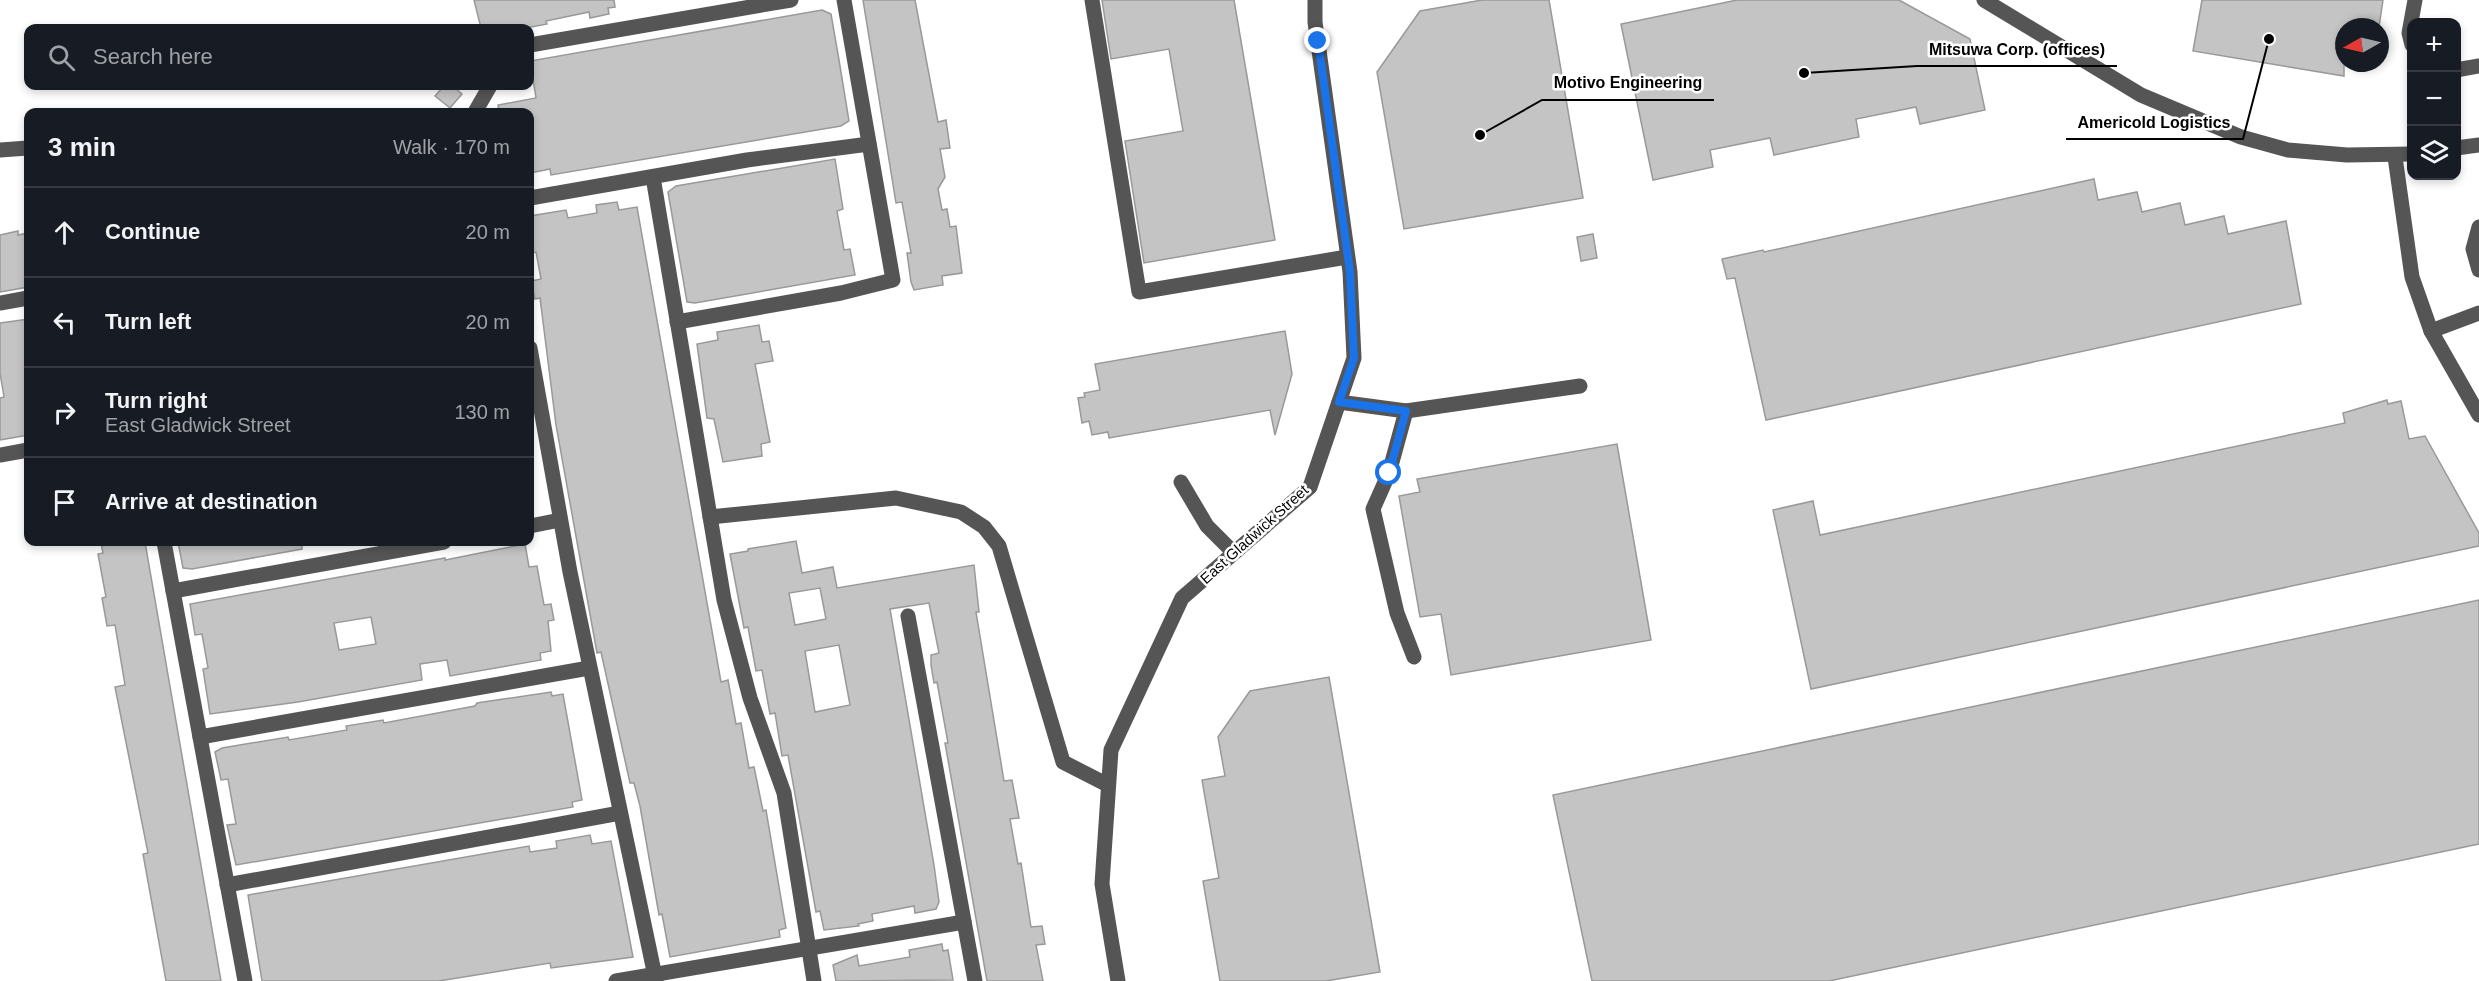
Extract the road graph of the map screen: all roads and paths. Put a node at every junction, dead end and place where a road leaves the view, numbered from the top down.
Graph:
1 (791, 0) edge
2 (844, 0) edge
3 (1092, 0) edge
4 (1315, 0) edge
5 (1984, 0) edge
6 (2415, 0) edge
7 (2412, 18) edge
8 (534, 44) edge
9 (2479, 66) edge
10 (2461, 69) edge
11 (488, 90) edge
12 (477, 108) edge
13 (869, 144) junction
14 (2479, 145) edge
15 (2461, 147) edge
16 (24, 148) edge
17 (0, 150) edge
18 (2407, 155) edge
19 (2395, 157) junction
20 (653, 177) junction
21 (534, 197) edge
22 (2479, 227) edge
23 (1347, 257) junction
24 (2479, 270) edge
25 (24, 299) edge
26 (0, 303) edge
27 (2479, 313) edge
28 (677, 322) junction
29 (2431, 331) junction
30 (1580, 386) dead end
31 (534, 396) edge
32 (1339, 402) junction
33 (1406, 411) junction
34 (2479, 415) edge
35 (536, 420) edge
36 (24, 451) edge
37 (0, 455) edge
38 (1181, 482) dead end
39 (710, 517) junction
40 (560, 520) junction
41 (534, 525) edge
42 (165, 546) edge
43 (422, 546) edge
44 (1234, 553) junction
45 (173, 591) junction
46 (908, 616) dead end
47 (1414, 657) dead end
48 (589, 668) junction
49 (200, 737) junction
50 (1108, 785) junction
51 (620, 813) junction
52 (227, 885) junction
53 (964, 922) junction
54 (809, 949) junction
55 (656, 978) edge
56 (245, 981) edge
57 (616, 981) edge
58 (814, 981) edge
59 (975, 981) edge
60 (1118, 981) edge

1 - 8 street
2 - 13 street
3 - 23 street
4 - 23 street, East Gladwick Street
5 - 19 street
6 - 7 street
9 - 10 street
11 - 12 street
13 - 20 street
13 - 28 street
14 - 15 street
16 - 17 street
18 - 19 street
19 - 29 street
20 - 21 street
20 - 28 street
22 - 24 street
23 - 32 street, East Gladwick Street
25 - 26 street
27 - 29 street
28 - 39 street
29 - 34 street
30 - 33 street
31 - 35 street
32 - 33 street
32 - 44 street, East Gladwick Street
33 - 47 street
35 - 40 street
36 - 37 street
38 - 44 street
39 - 50 street
39 - 54 street
40 - 41 street
40 - 48 street
42 - 45 street
43 - 45 street
44 - 50 street, East Gladwick Street
45 - 49 street
46 - 53 street
48 - 49 street
48 - 51 street
49 - 52 street
50 - 60 street, East Gladwick Street
51 - 52 street
51 - 55 street
52 - 56 street
53 - 54 street
53 - 59 street
54 - 55 street
54 - 58 street
55 - 57 street

